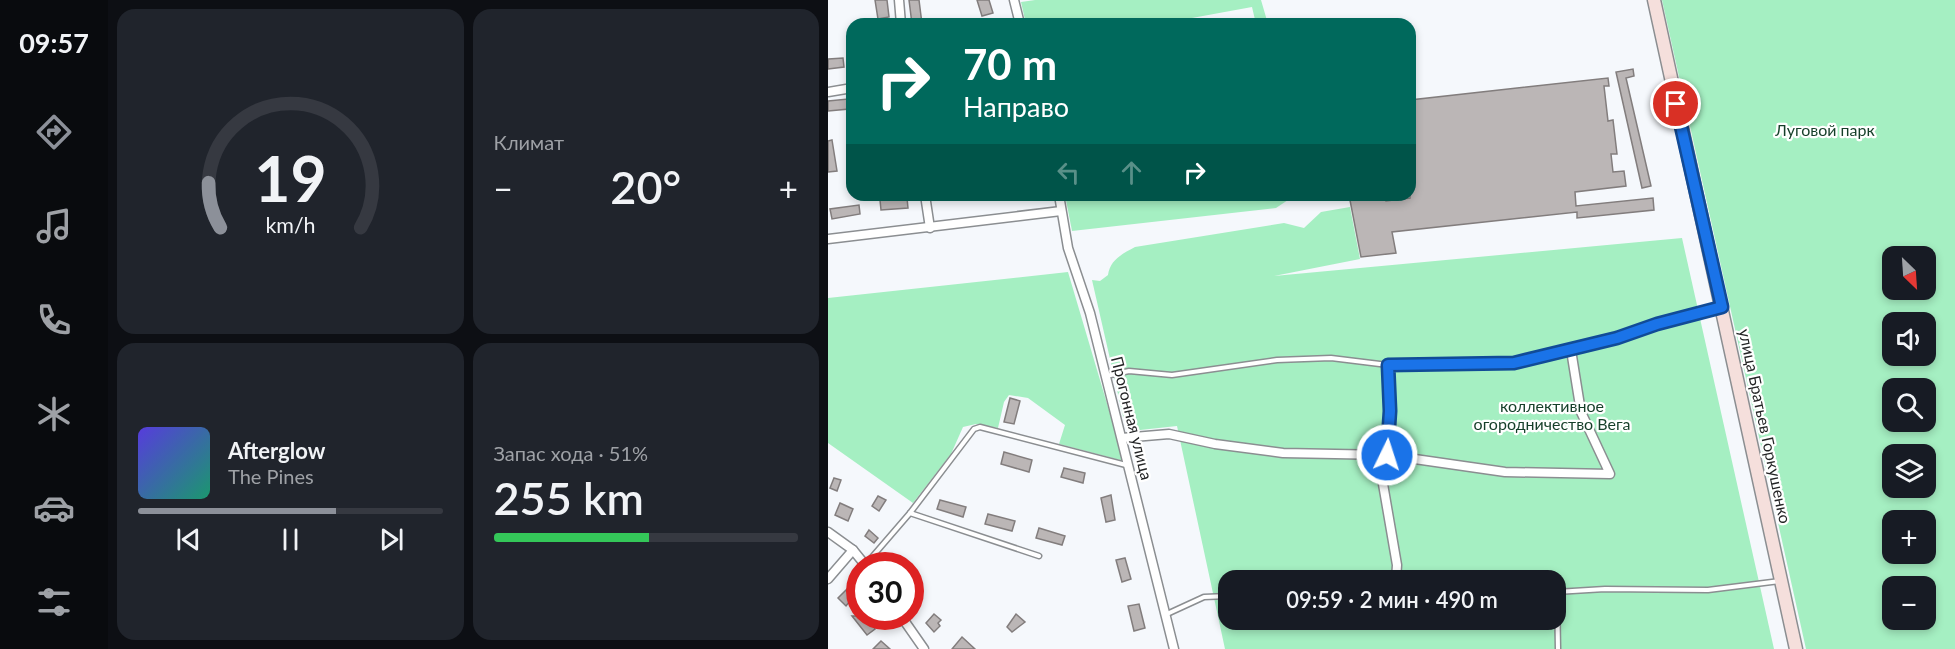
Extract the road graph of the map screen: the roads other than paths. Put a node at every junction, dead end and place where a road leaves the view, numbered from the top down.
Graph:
1 (899, 0) edge
2 (1014, 0) edge
3 (1654, 0) edge
4 (901, 18) edge
5 (1018, 18) edge
6 (846, 89) edge
7 (828, 92) edge
8 (926, 201) edge
9 (1060, 201) edge
10 (1061, 211) junction
11 (930, 228) junction
12 (828, 239) edge
13 (1722, 307) junction
14 (1571, 350) junction
15 (1388, 365) junction
16 (1106, 376) junction
17 (1122, 438) junction
18 (1382, 455) junction
19 (1128, 466) junction
20 (910, 513) junction
21 (828, 532) edge
22 (853, 550) joint
23 (877, 552) edge
24 (1039, 556) dead end
25 (1397, 570) edge
26 (828, 579) edge
27 (1781, 581) junction
28 (1566, 591) edge
29 (1218, 596) edge
30 (1165, 615) junction
31 (911, 630) edge
32 (1557, 630) edge
33 (924, 649) edge
34 (1174, 649) edge
35 (1558, 649) edge
36 (1796, 649) edge

1 - 4 street
2 - 5 street
3 - 13 street, улица Братьев Горкушенко
6 - 7 street
8 - 11 street
9 - 10 street, Прогонная улица
10 - 11 street
10 - 16 street, Прогонная улица
11 - 12 street
13 - 14 lane
13 - 27 street, улица Братьев Горкушенко
14 - 15 lane
14 - 18 street
15 - 16 lane
15 - 18 street
16 - 17 street, Прогонная улица
17 - 18 street
17 - 19 street, Прогонная улица
18 - 25 street
19 - 20 lane
19 - 30 street, Прогонная улица
20 - 23 lane
20 - 24 lane
21 - 22 street
22 - 26 street
27 - 28 lane
27 - 36 street, улица Братьев Горкушенко
29 - 30 lane
30 - 34 street, Прогонная улица
31 - 33 street
32 - 35 lane

